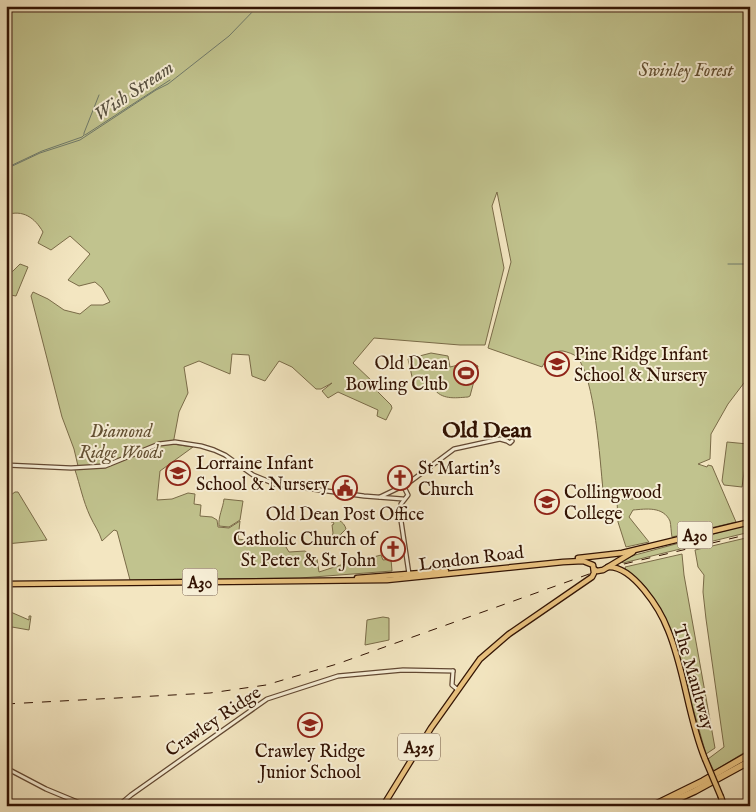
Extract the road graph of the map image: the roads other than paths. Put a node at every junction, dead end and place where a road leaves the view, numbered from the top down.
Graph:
1 (507, 441) dead end
2 (6, 465) edge
3 (404, 488) junction
4 (386, 496) junction
5 (400, 502) junction
6 (750, 522) edge
7 (625, 553) junction
8 (611, 554) junction
9 (599, 556) junction
10 (616, 561) junction
11 (535, 564) junction
12 (509, 567) junction
13 (593, 567) junction
14 (606, 568) junction
15 (619, 568) junction
16 (407, 575) junction
17 (429, 576) junction
18 (401, 580) junction
19 (293, 582) junction
20 (6, 584) edge
21 (580, 585) junction
22 (458, 690) junction
23 (750, 754) edge
24 (750, 761) edge
25 (6, 768) edge
26 (86, 806) edge
27 (118, 806) edge
28 (383, 806) edge
29 (652, 806) edge
30 (662, 806) edge
31 (724, 806) edge

1 - 3 street
2 - 4 street
3 - 4 street
3 - 5 street
4 - 5 street
5 - 16 street
6 - 7 main road, London Road / A30
7 - 8 main road, London Road / A30
7 - 10 main road, London Road / A30
8 - 9 main road, London Road / A30
8 - 10 main road
9 - 11 main road, London Road / A30
9 - 13 main road
10 - 14 main road, London Road / A30
10 - 15 main road
11 - 12 main road, London Road / A30
11 - 13 main road
12 - 16 main road, London Road / A30
12 - 17 main road, London Road / A30
13 - 14 main road
13 - 21 main road, A325
14 - 15 main road
14 - 21 main road, A325
15 - 31 main road, The Maultway, bridge
16 - 17 main road
16 - 18 main road
16 - 19 main road, London Road / A30
17 - 18 main road, London Road / A30
18 - 19 main road, London Road / A30
19 - 20 main road, London Road / A30
21 - 22 main road, A325
22 - 27 street, Crawley Ridge
22 - 28 main road, A325
23 - 29 highway
24 - 30 highway
25 - 26 street

